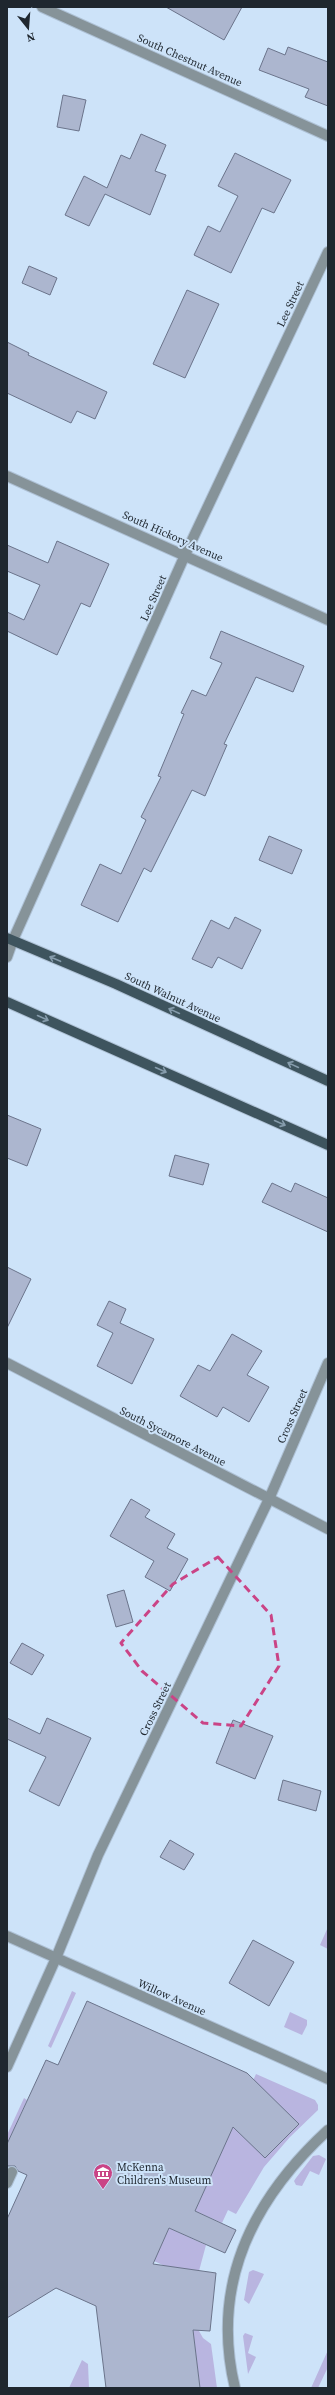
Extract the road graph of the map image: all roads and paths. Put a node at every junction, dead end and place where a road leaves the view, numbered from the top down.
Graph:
1 (42, 7) edge
2 (328, 136) edge
3 (328, 252) edge
4 (7, 476) edge
5 (185, 555) junction
6 (328, 620) edge
7 (10, 939) edge
8 (7, 957) edge
9 (7, 1002) edge
10 (328, 1081) edge
11 (328, 1145) edge
12 (7, 1363) edge
13 (328, 1363) edge
14 (269, 1499) junction
15 (328, 1529) edge
16 (7, 1936) edge
17 (56, 1958) junction
18 (7, 2067) edge
19 (328, 2079) edge
20 (328, 2130) edge
21 (12, 2172) dead end
22 (7, 2183) edge
23 (236, 2388) edge

1 - 2 street, South Chestnut Avenue
3 - 5 street, Lee Street
4 - 5 street, South Hickory Avenue
5 - 6 street, South Hickory Avenue
5 - 7 street, Lee Street
7 - 8 street, Lee Street
10 -> 7 main road, South Walnut Avenue
9 -> 11 main road
12 - 14 street, South Sycamore Avenue
13 - 14 street, Cross Street
14 - 15 street, South Sycamore Avenue
14 - 17 street, Cross Street
16 - 17 street, Willow Avenue
17 - 18 street, Cross Street
17 - 19 street, Willow Avenue
20 - 23 street
21 - 22 street

